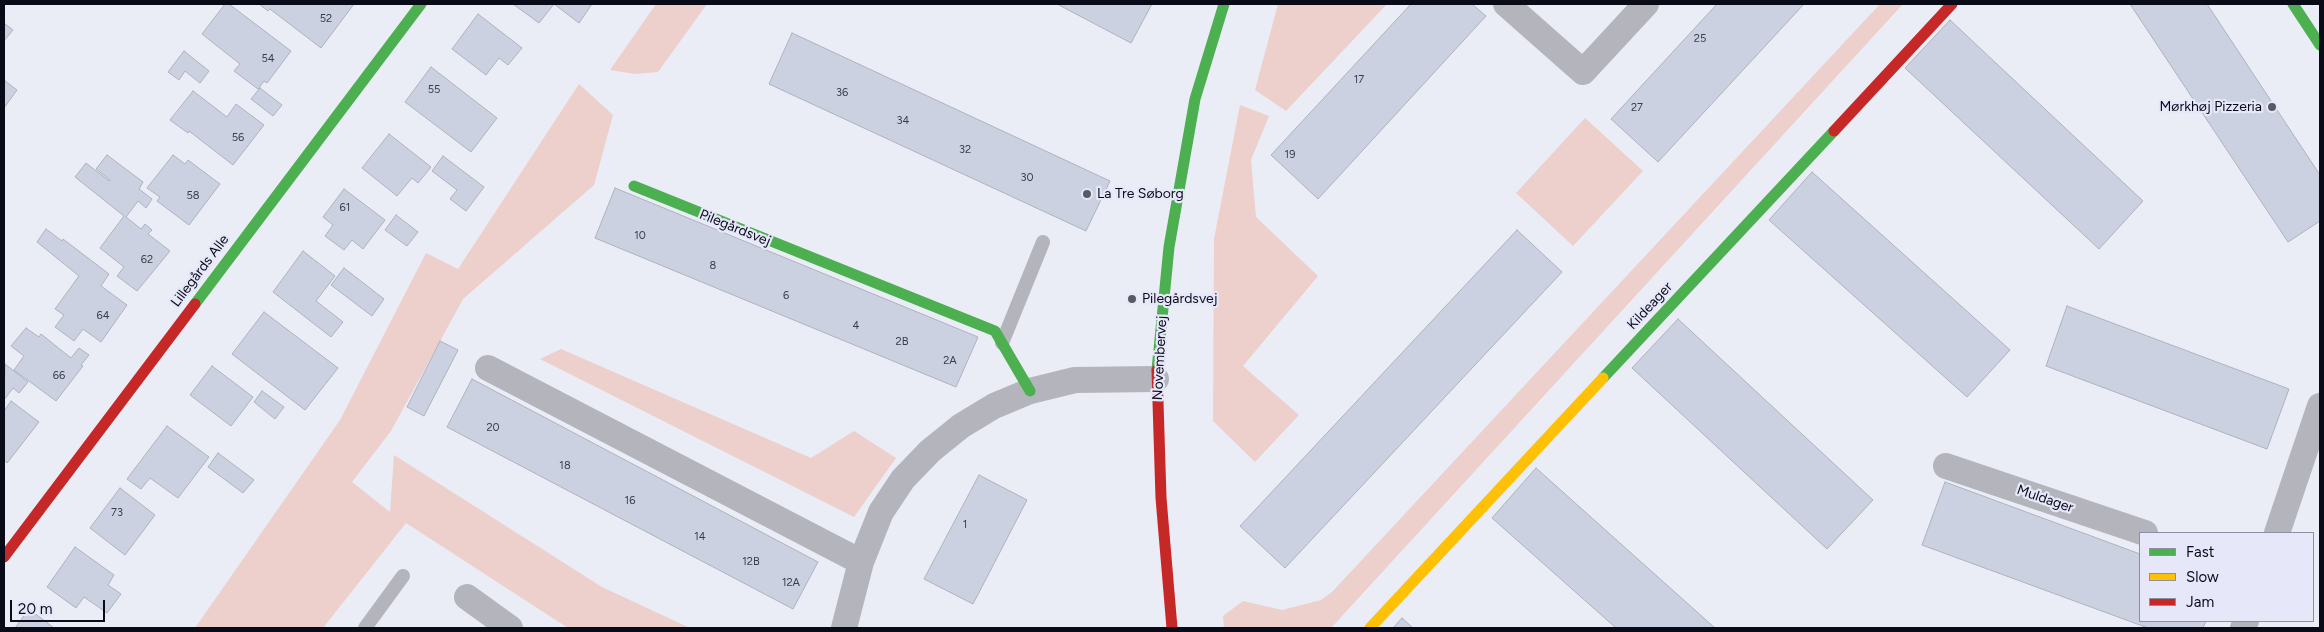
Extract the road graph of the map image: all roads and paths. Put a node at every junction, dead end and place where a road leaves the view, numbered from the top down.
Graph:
1 (421, 4) edge
2 (1224, 4) edge
3 (1506, 4) edge
4 (1646, 4) edge
5 (1952, 4) edge
6 (2293, 4) edge
7 (2320, 46) edge
8 (634, 186) dead end
9 (1043, 242) dead end
10 (1002, 343) junction
11 (488, 368) dead end
12 (1156, 379) junction
13 (1030, 391) junction
14 (2320, 406) edge
15 (1946, 466) dead end
16 (2142, 532) edge
17 (2277, 532) edge
18 (4, 557) edge
19 (861, 562) junction
20 (403, 576) dead end
21 (467, 597) dead end
22 (365, 628) edge
23 (510, 628) edge
24 (844, 628) edge
25 (1172, 628) edge
26 (1370, 628) edge

1 - 18 street, Lillegårds Alle
2 - 12 street, Novembervej
3 - 4 street
5 - 26 street, Kildeager
6 - 7 street
8 - 10 street, Pilegårdsvej
9 - 10 lane
10 - 13 street, Pilegårdsvej
11 - 19 street
12 - 13 street
12 - 25 street, Novembervej
13 - 19 street
14 - 17 street
15 - 16 street, Muldager
19 - 24 street
20 - 22 lane
21 - 23 street

